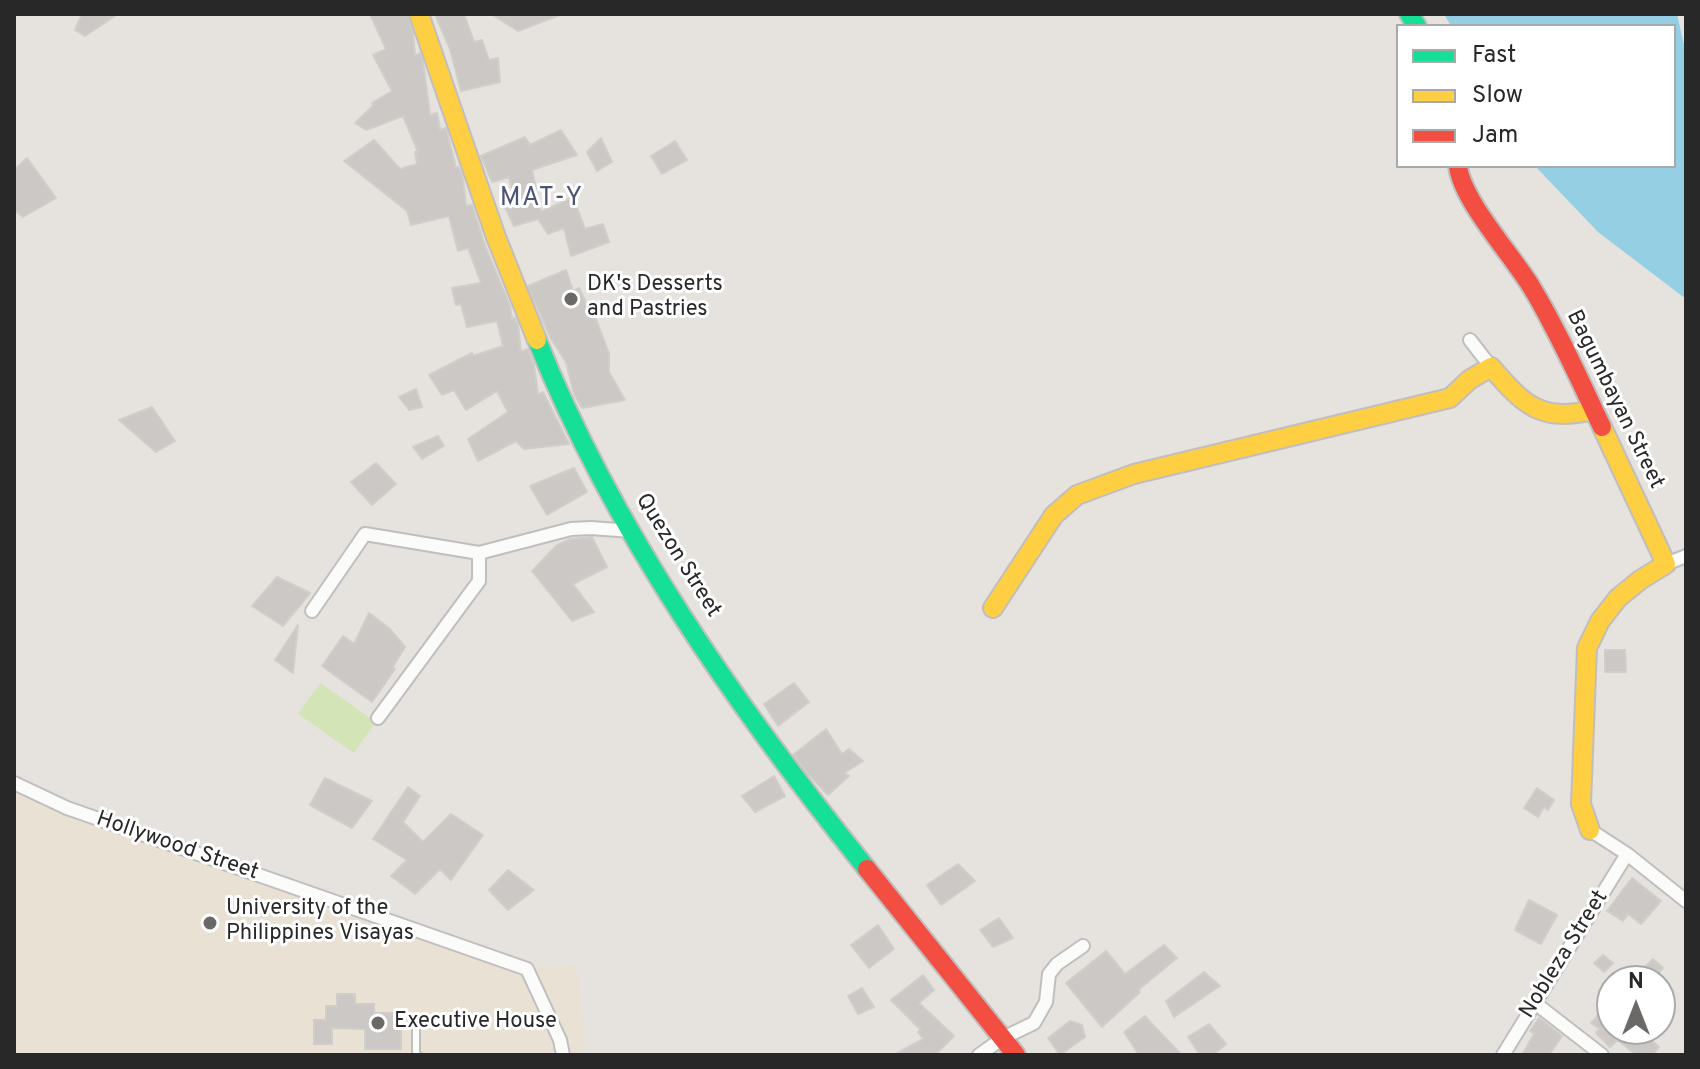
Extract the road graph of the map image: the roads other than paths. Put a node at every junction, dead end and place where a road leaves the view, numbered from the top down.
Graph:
1 (419, 14) edge
2 (1458, 168) edge
3 (1470, 340) dead end
4 (1491, 367) junction
5 (1594, 410) junction
6 (631, 531) junction
7 (479, 553) junction
8 (1686, 556) edge
9 (1666, 564) junction
10 (993, 608) dead end
11 (312, 611) dead end
12 (378, 718) dead end
13 (14, 783) edge
14 (1590, 830) joint
15 (1627, 854) junction
16 (1686, 901) edge
17 (1083, 946) dead end
18 (1535, 1003) junction
19 (416, 1023) dead end
20 (1003, 1038) junction
21 (418, 1055) edge
22 (563, 1055) edge
23 (979, 1055) edge
24 (1016, 1055) edge
25 (1503, 1055) edge
26 (1602, 1055) edge

1 - 6 street, Quezon Street
2 - 5 street, Bagumbayan Street
3 - 4 street
4 - 5 street
4 - 10 street
5 - 9 street, Bagumbayan Street
6 - 7 street
6 - 20 street, Quezon Street
7 - 11 street
7 - 12 street
8 - 9 street
9 - 14 street
13 - 22 street, Hollywood Street
14 - 15 street
15 - 16 street
15 - 18 street, Nobleza Street
17 - 20 street
18 - 25 street, Nobleza Street
18 - 26 street
19 - 21 lane
20 - 23 street
20 - 24 street, Quezon Street

